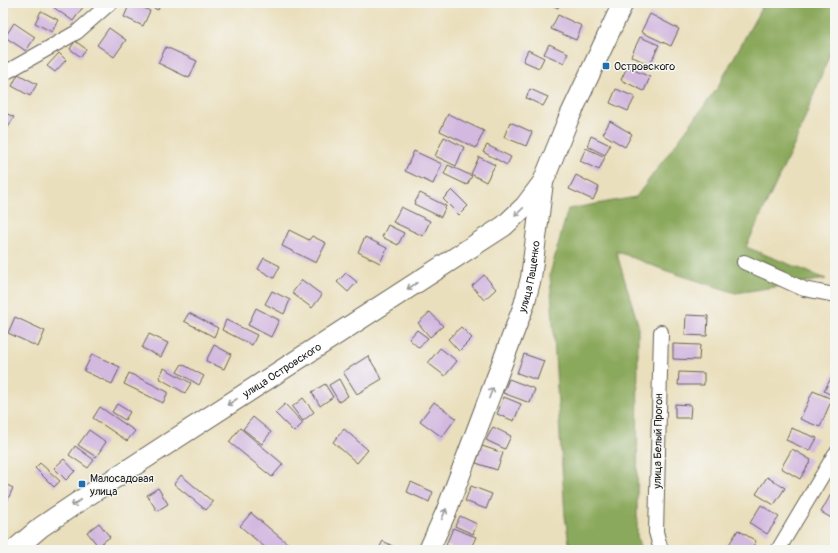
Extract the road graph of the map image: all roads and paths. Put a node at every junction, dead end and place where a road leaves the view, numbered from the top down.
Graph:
1 (110, 3) edge
2 (623, 3) edge
3 (3, 74) edge
4 (543, 182) junction
5 (744, 262) dead end
6 (835, 295) edge
7 (661, 332) dead end
8 (835, 454) edge
9 (14, 550) edge
10 (429, 550) edge
11 (661, 550) edge
12 (778, 550) edge

1 - 3 street
2 - 4 street, улица Пащенко
4 -> 9 street, улица Островского
10 -> 4 street, улица Пащенко
5 - 6 street
7 - 11 street, улица Белый Прогон
8 - 12 street

